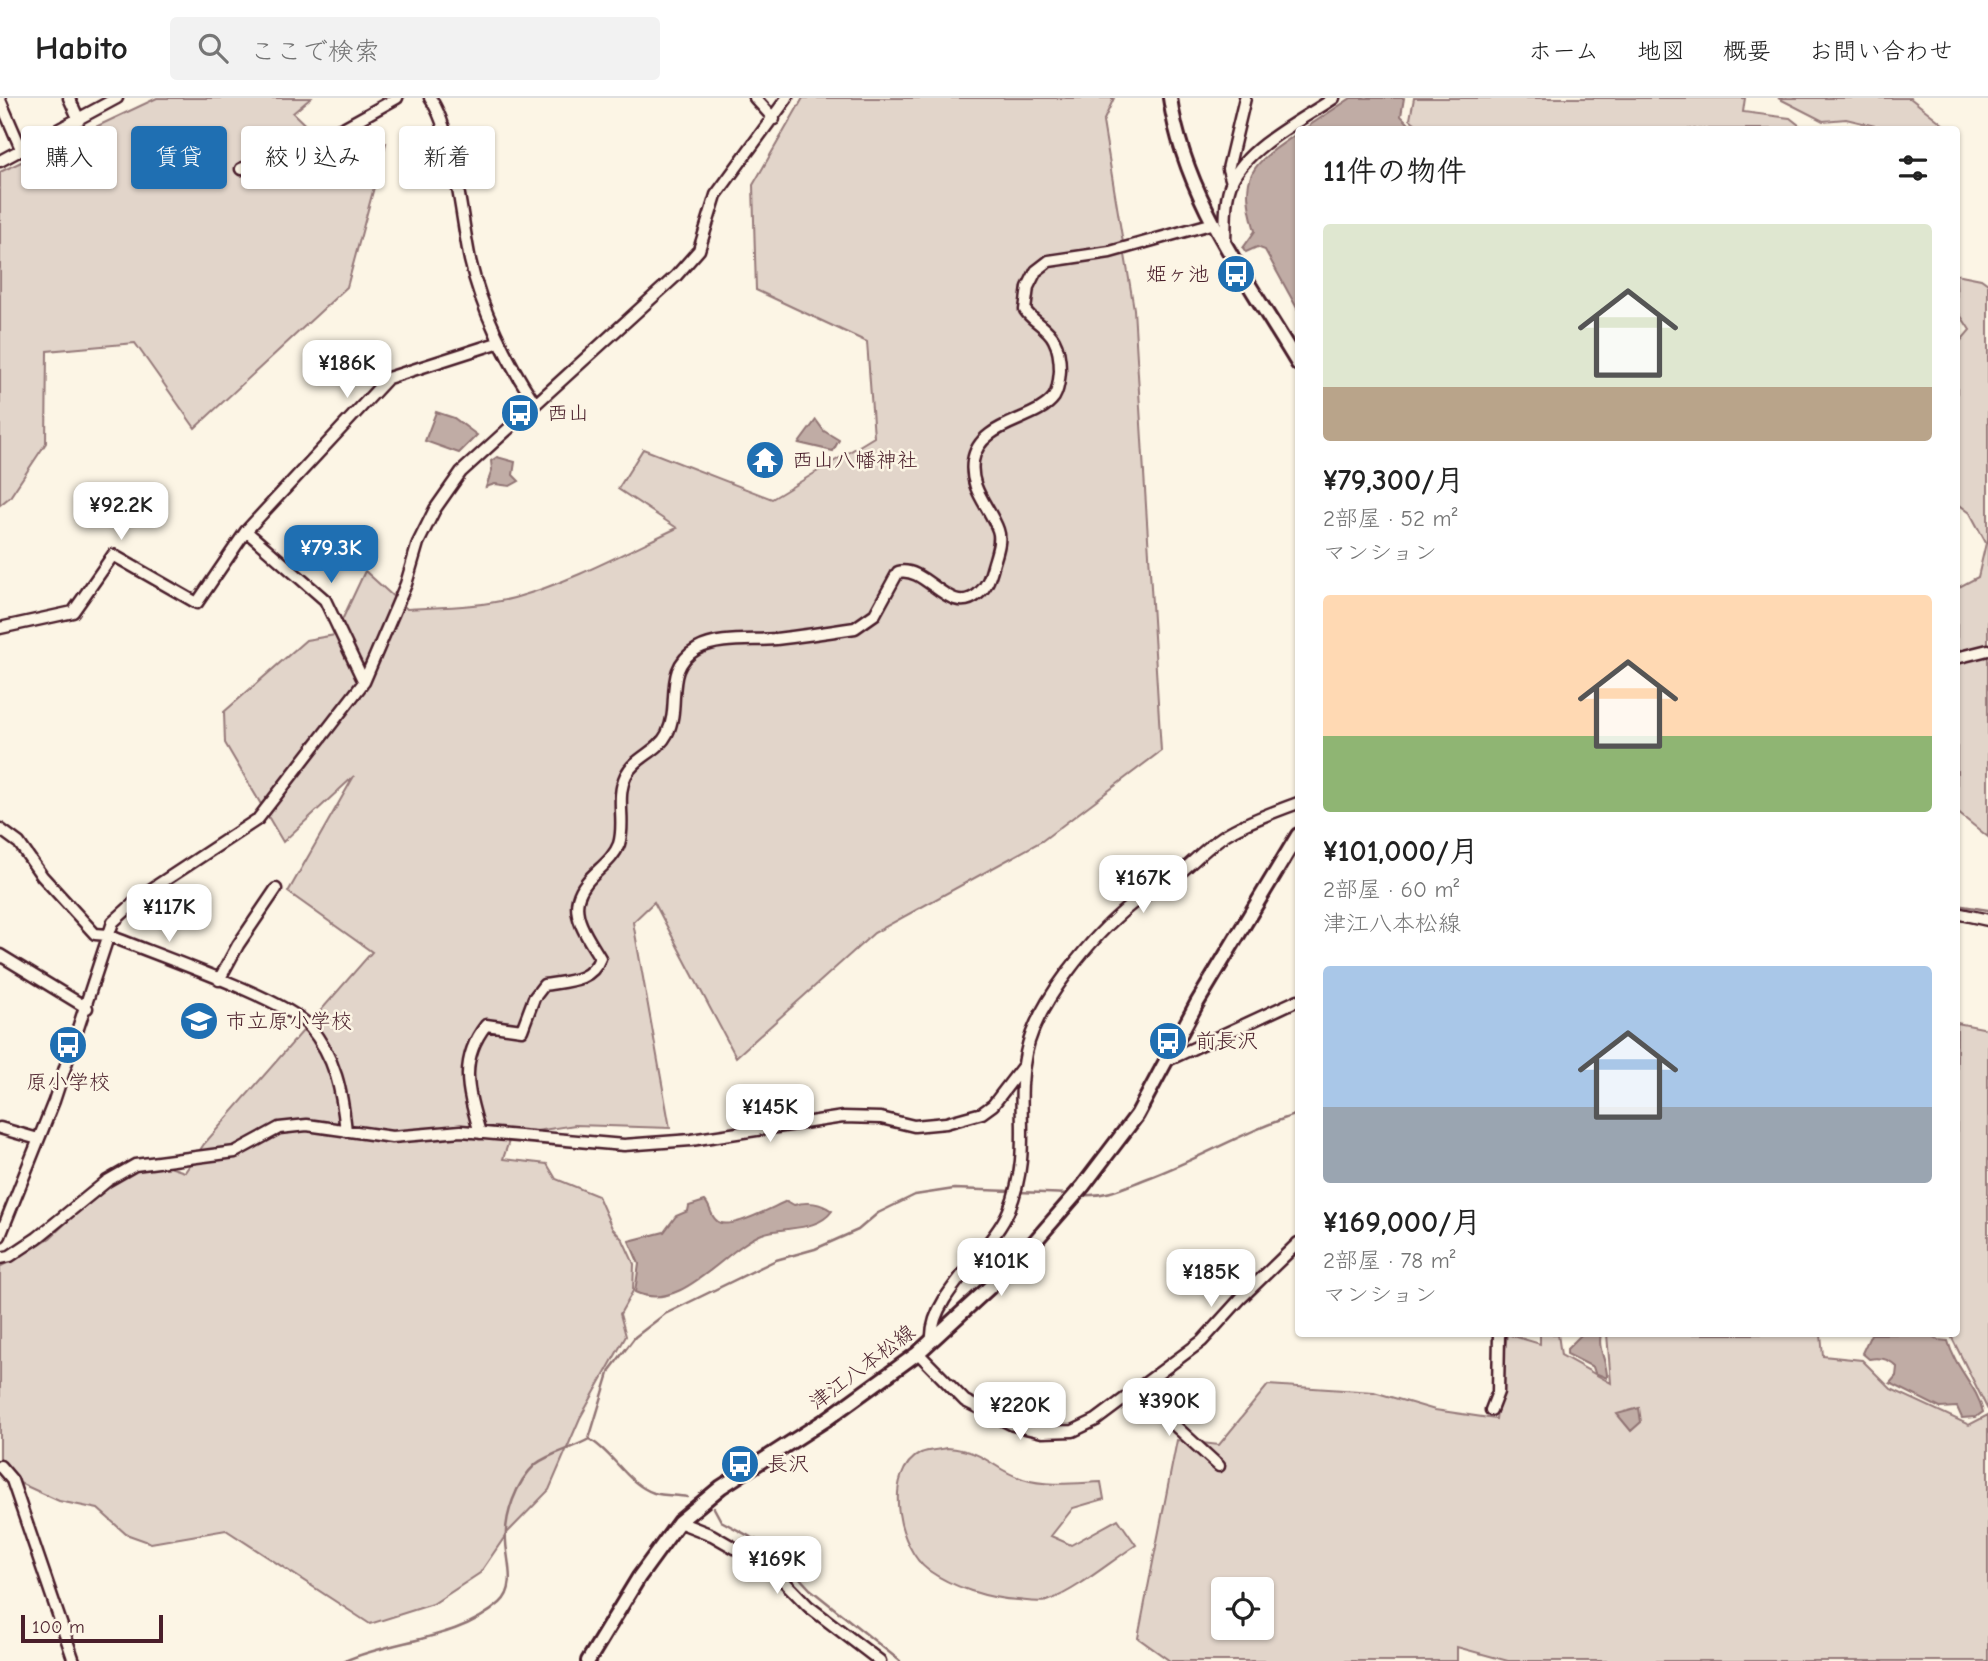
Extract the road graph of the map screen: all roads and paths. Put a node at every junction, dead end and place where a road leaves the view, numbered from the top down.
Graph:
1 (69, 98) edge
2 (117, 98) edge
3 (397, 98) edge
4 (430, 98) edge
5 (755, 98) edge
6 (788, 98) edge
7 (1170, 98) edge
8 (1245, 98) edge
9 (1334, 98) edge
10 (0, 100) edge
11 (774, 119) junction
12 (79, 120) junction
13 (68, 126) edge
14 (342, 126) edge
15 (21, 150) edge
16 (21, 152) edge
17 (0, 161) edge
18 (1232, 182) junction
19 (1214, 223) junction
20 (1225, 241) junction
21 (495, 344) dead end
22 (1295, 359) edge
23 (534, 402) junction
24 (246, 531) junction
25 (0, 628) edge
26 (1988, 650) edge
27 (1960, 657) edge
28 (363, 682) junction
29 (1295, 804) edge
30 (0, 829) edge
31 (1295, 840) edge
32 (276, 889) dead end
33 (1960, 914) edge
34 (1988, 920) edge
35 (107, 935) junction
36 (0, 955) edge
37 (219, 980) junction
38 (1295, 1001) edge
39 (87, 1009) junction
40 (1168, 1060) junction
41 (1023, 1066) junction
42 (0, 1128) edge
43 (346, 1131) junction
44 (480, 1133) junction
45 (38, 1139) junction
46 (0, 1236) edge
47 (1295, 1246) edge
48 (0, 1258) edge
49 (1499, 1337) edge
50 (932, 1339) junction
51 (918, 1353) junction
52 (1136, 1390) junction
53 (1492, 1410) dead end
54 (1219, 1465) dead end
55 (0, 1466) edge
56 (680, 1522) junction
57 (74, 1661) edge
58 (588, 1661) edge
59 (880, 1661) edge

1 - 12 street
2 - 12 street
3 - 14 street
4 - 23 street
5 - 11 street
6 - 11 street
7 - 19 main road
8 - 18 street
9 - 18 street
10 - 15 street
11 - 23 street
12 - 13 street
16 - 17 street
18 - 20 street
19 - 20 main road
19 - 44 street
20 - 22 main road
21 - 24 street
23 - 28 street
24 - 25 street
24 - 28 street
26 - 27 street
28 - 35 street
29 - 41 street
30 - 35 street
31 - 40 main road, 津江八本松線
32 - 37 street
33 - 34 street
35 - 37 street
35 - 39 street
36 - 39 street
37 - 43 street
38 - 40 street
39 - 45 street
40 - 50 main road, 津江八本松線
41 - 44 street
41 - 50 street
42 - 45 street
43 - 44 street
43 - 48 street
45 - 46 street
47 - 52 street
49 - 53 street
50 - 51 main road, 津江八本松線
51 - 52 street
51 - 56 main road, 津江八本松線
52 - 54 street
55 - 57 street
56 - 58 main road, 津江八本松線
56 - 59 street

